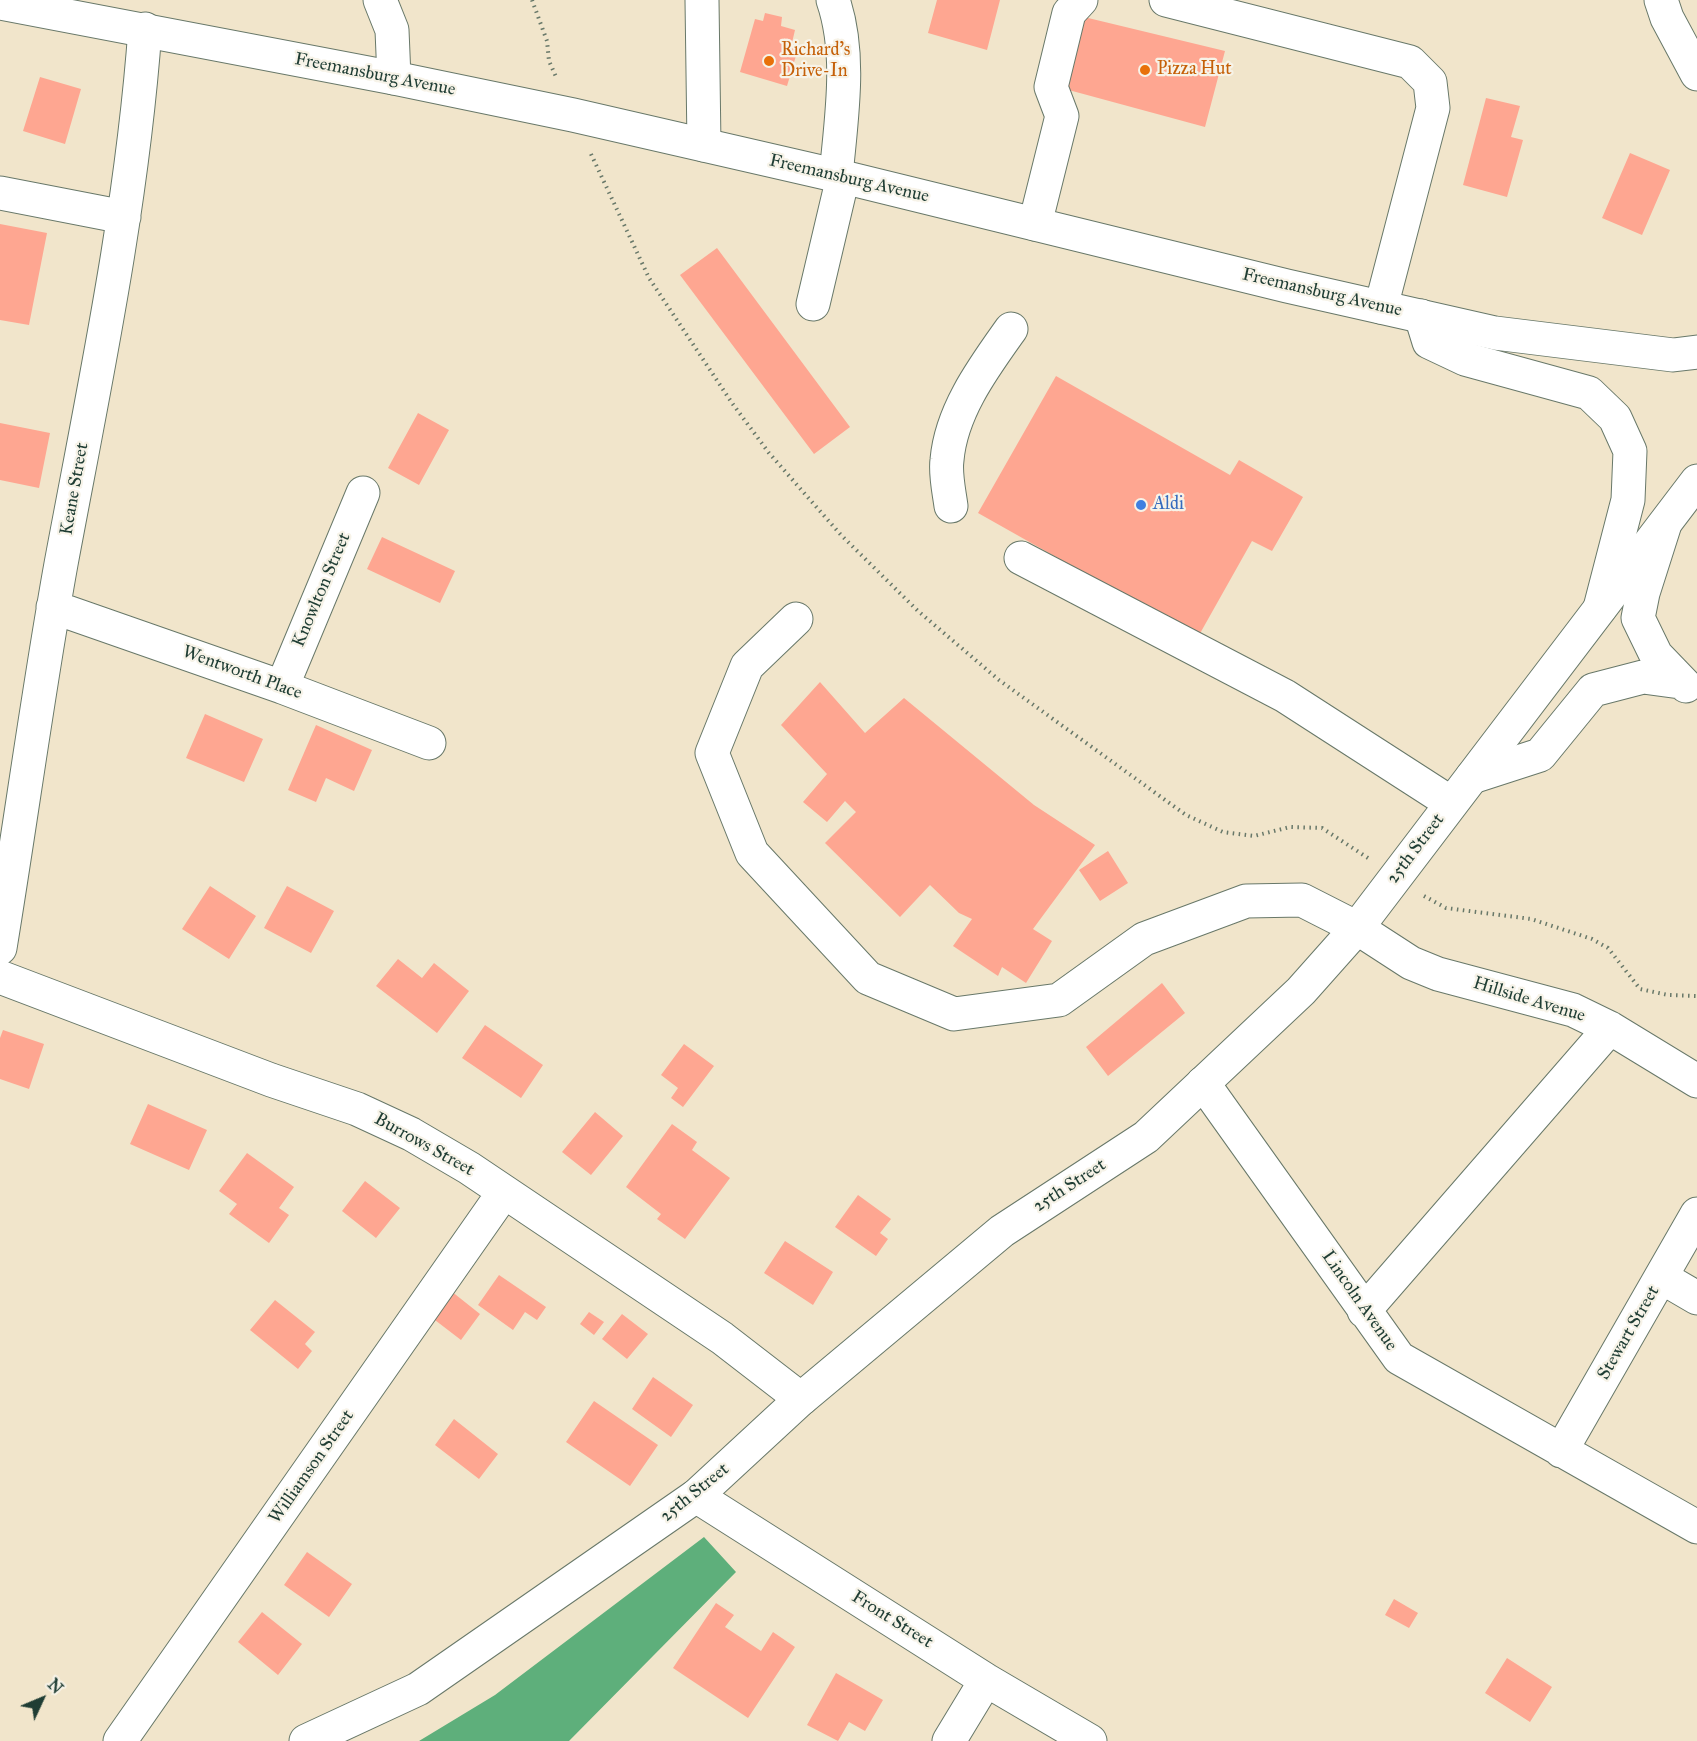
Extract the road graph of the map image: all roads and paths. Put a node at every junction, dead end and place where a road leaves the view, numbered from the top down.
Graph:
1 (380, 0) edge
2 (532, 0) edge
3 (702, 0) edge
4 (833, 0) edge
5 (1081, 0) edge
6 (1166, 0) edge
7 (1660, 0) edge
8 (0, 3) edge
9 (145, 29) junction
10 (549, 61) dead end
11 (1697, 74) edge
12 (394, 78) junction
13 (704, 145) junction
14 (597, 168) dead end
15 (840, 177) junction
16 (0, 193) edge
17 (124, 217) junction
18 (1035, 224) junction
19 (813, 304) dead end
20 (1381, 307) junction
21 (1421, 316) junction
22 (1011, 329) dead end
23 (1697, 352) edge
24 (1697, 481) edge
25 (363, 493) dead end
26 (951, 506) dead end
27 (1665, 523) junction
28 (1021, 558) dead end
29 (53, 607) junction
30 (1600, 608) junction
31 (796, 619) dead end
32 (282, 687) junction
33 (1688, 688) edge
34 (429, 743) dead end
35 (1472, 777) junction
36 (1451, 803) junction
37 (1359, 851) dead end
38 (1428, 899) dead end
39 (1356, 928) junction
40 (0, 948) edge
41 (0, 977) edge
42 (1697, 996) edge
43 (1610, 1028) junction
44 (1697, 1081) edge
45 (1203, 1083) junction
46 (504, 1192) junction
47 (1697, 1214) edge
48 (1661, 1277) junction
49 (1697, 1298) edge
50 (1364, 1311) junction
51 (801, 1399) junction
52 (1561, 1451) junction
53 (696, 1496) junction
54 (1697, 1527) edge
55 (986, 1680) junction
56 (120, 1741) edge
57 (306, 1741) edge
58 (950, 1741) edge
59 (1090, 1741) edge

1 - 12 street
2 - 10 path
3 - 13 street
4 - 15 street
5 - 18 street
6 - 20 street
7 - 11 street
8 - 9 street, Freemansburg Avenue
9 - 12 street, Freemansburg Avenue
9 - 17 street, Keane Street
12 - 13 street, Freemansburg Avenue
13 - 15 street, Freemansburg Avenue
14 - 37 path
15 - 18 street, Freemansburg Avenue
15 - 19 street
16 - 17 street
17 - 29 street, Keane Street
18 - 20 street, Freemansburg Avenue
20 - 21 street, Freemansburg Avenue
21 - 23 street, Freemansburg Avenue
21 - 30 street
22 - 26 street
24 - 27 street, 25th Street
25 - 32 street, Knowlton Street
27 - 30 street, 25th Street
27 - 33 street
28 - 36 street
29 - 32 street, Wentworth Place
29 - 40 street, Keane Street
30 - 35 street, 25th Street
31 - 39 street, Hillside Avenue
32 - 34 street, Wentworth Place
33 - 35 street
35 - 36 street, 25th Street
36 - 39 street, 25th Street
38 - 42 path
39 - 43 street, Hillside Avenue
39 - 45 street, 25th Street
41 - 46 street, Burrows Street
43 - 44 street, Hillside Avenue
43 - 50 street
45 - 50 street, Lincoln Avenue
45 - 51 street, 25th Street
46 - 51 street, Burrows Street
46 - 56 street, Williamson Street
47 - 48 street, Stewart Street
48 - 49 street
48 - 52 street, Stewart Street
50 - 52 street, Lincoln Avenue
51 - 53 street, 25th Street
52 - 54 street, Lincoln Avenue
53 - 55 street, Front Street
53 - 57 street, 25th Street
55 - 58 street
55 - 59 street, Front Street

